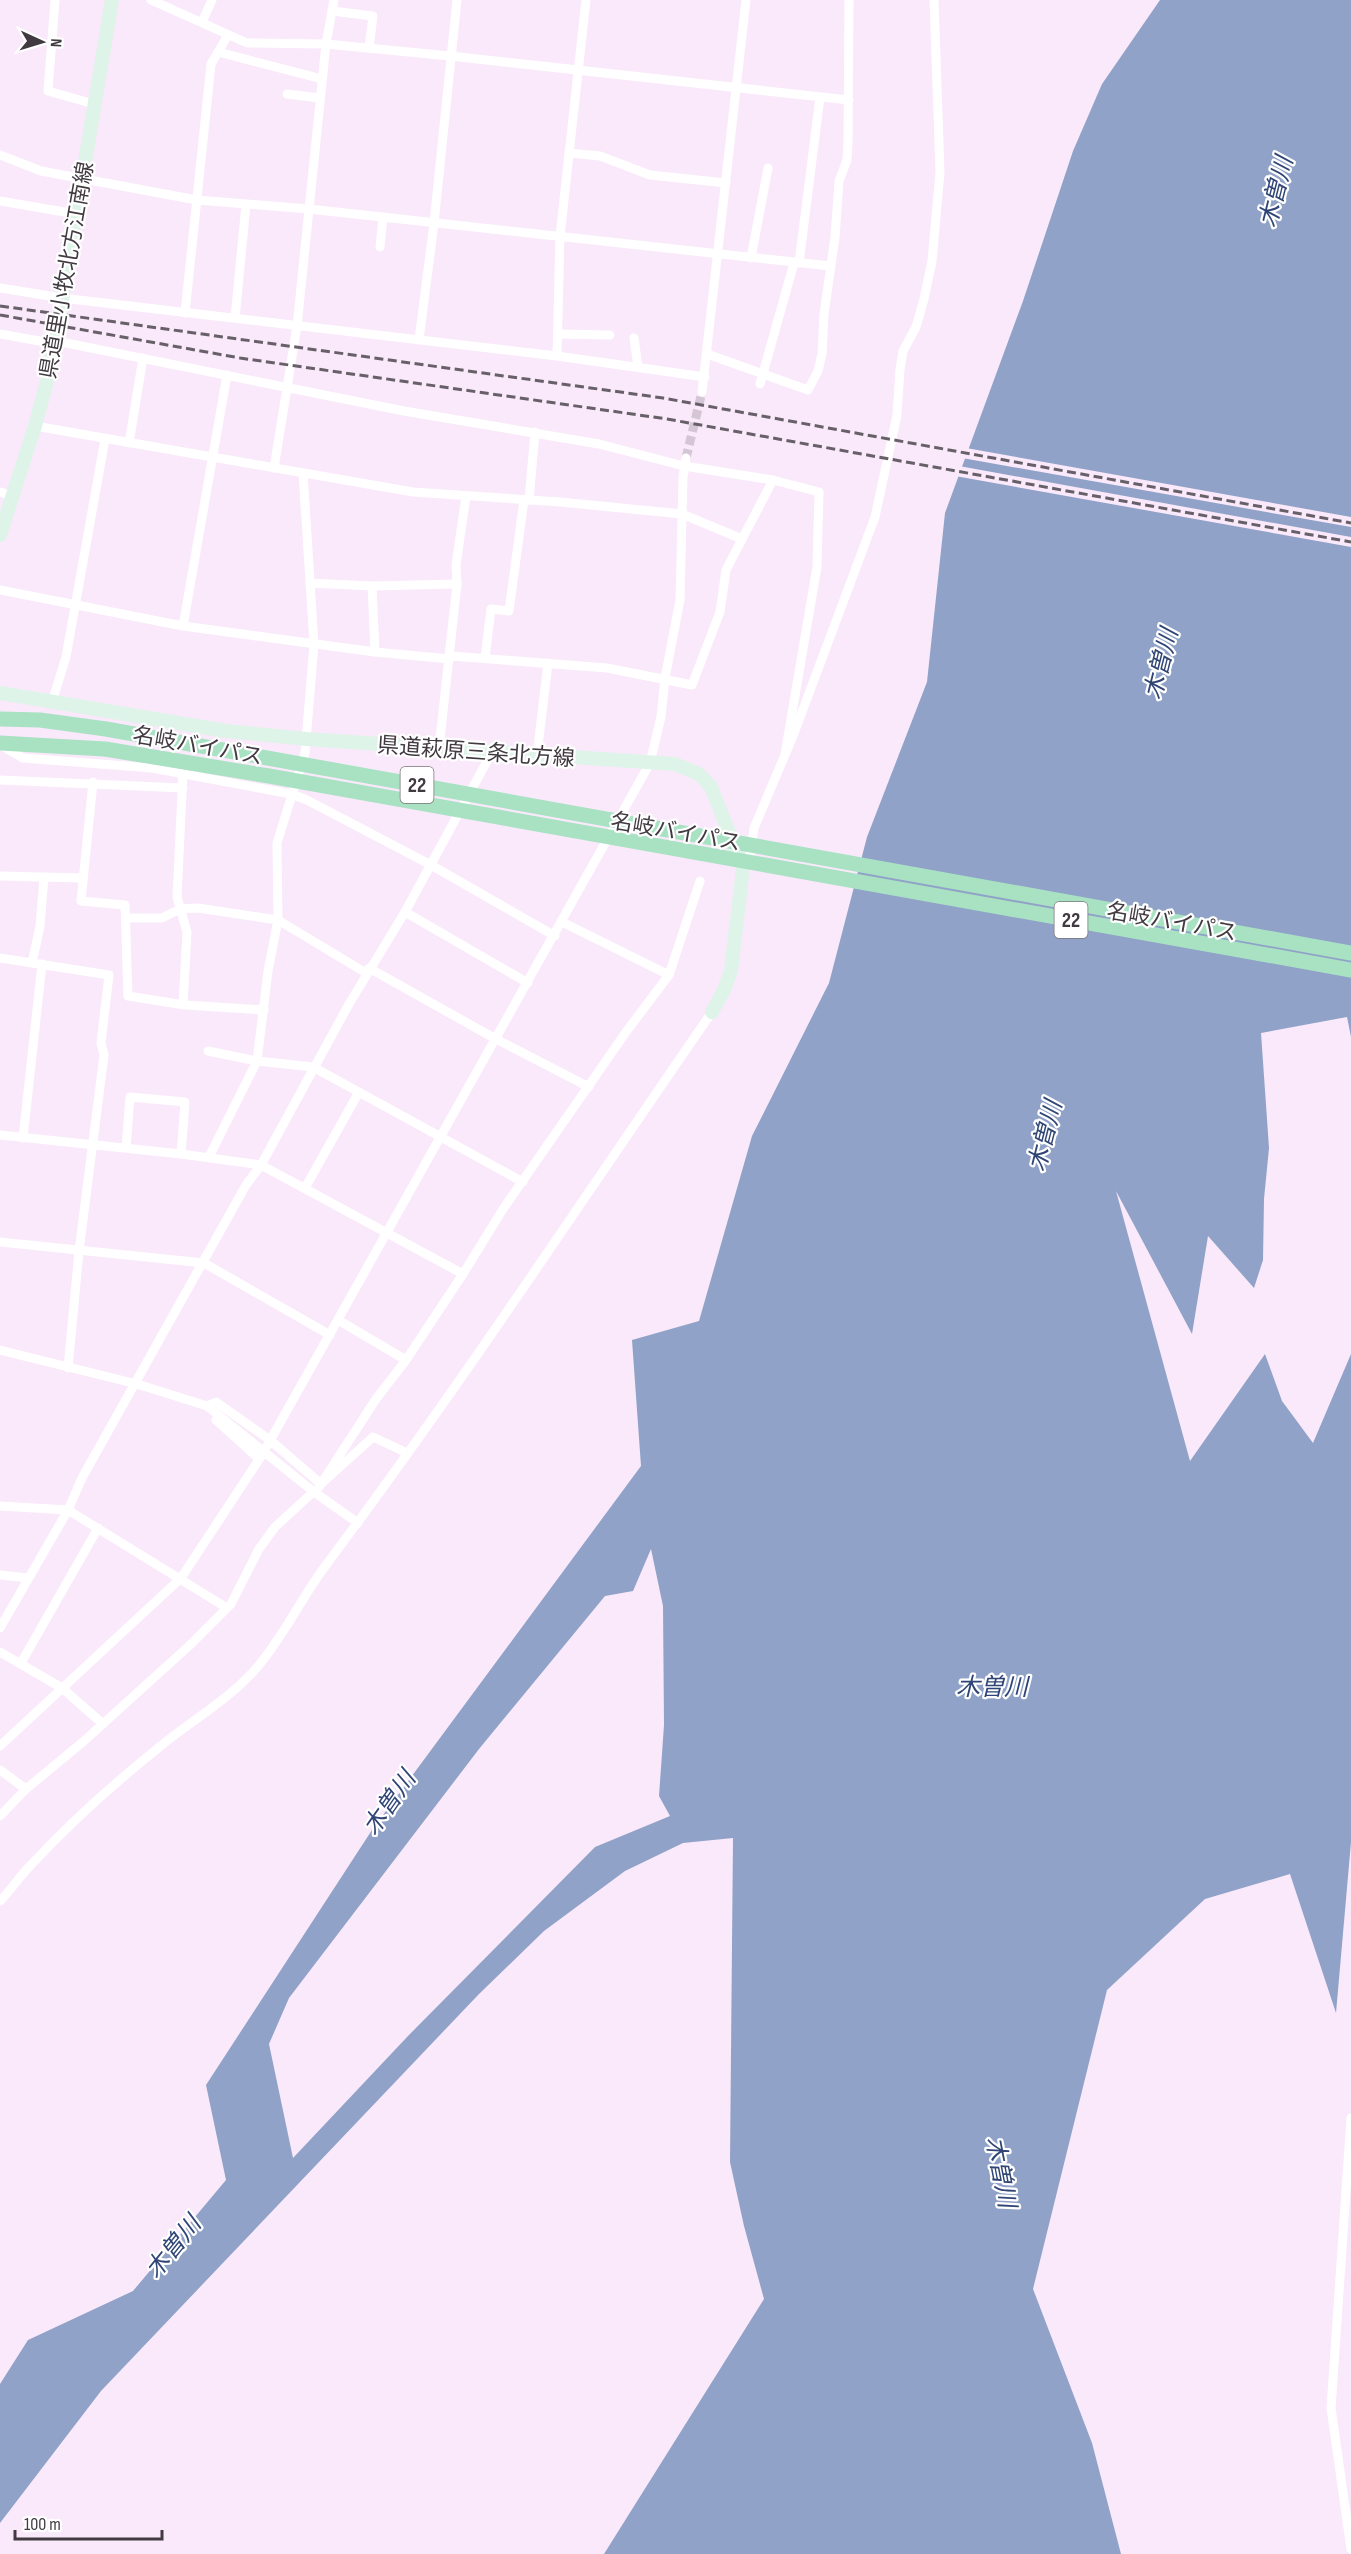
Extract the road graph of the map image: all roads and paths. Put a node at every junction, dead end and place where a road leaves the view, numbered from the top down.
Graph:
1 (55, 0) edge
2 (112, 0) edge
3 (151, 0) edge
4 (212, 0) edge
5 (334, 0) edge
6 (457, 0) edge
7 (586, 0) edge
8 (746, 0) edge
9 (849, 0) edge
10 (934, 0) edge
11 (162, 2) edge
12 (332, 11) junction
13 (202, 22) junction
14 (228, 35) junction
15 (326, 44) junction
16 (369, 48) junction
17 (219, 52) junction
18 (450, 56) junction
19 (578, 70) junction
20 (322, 79) junction
21 (737, 87) junction
22 (287, 94) dead end
23 (820, 97) junction
24 (320, 98) junction
25 (849, 100) junction
26 (94, 104) junction
27 (569, 153) junction
28 (0, 155) edge
29 (768, 168) dead end
30 (82, 178) junction
31 (726, 183) junction
32 (197, 200) junction
33 (0, 201) edge
34 (246, 205) junction
35 (309, 209) junction
36 (76, 214) junction
37 (382, 218) junction
38 (434, 223) junction
39 (560, 236) junction
40 (380, 247) dead end
41 (718, 253) junction
42 (751, 258) junction
43 (796, 263) junction
44 (830, 266) junction
45 (0, 288) edge
46 (62, 298) junction
47 (185, 312) junction
48 (235, 318) junction
49 (297, 326) junction
50 (0, 334) edge
51 (558, 334) junction
52 (610, 335) dead end
53 (634, 338) dead end
54 (419, 340) junction
55 (55, 341) junction
56 (707, 354) junction
57 (557, 356) junction
58 (143, 358) junction
59 (638, 367) junction
60 (763, 374) junction
61 (227, 375) junction
62 (705, 377) junction
63 (760, 384) dead end
64 (288, 388) junction
65 (702, 392) tunnel mouth
66 (35, 426) junction
67 (535, 432) junction
68 (105, 439) junction
69 (129, 443) junction
70 (213, 458) junction
71 (685, 462) junction
72 (274, 468) junction
73 (303, 473) junction
74 (773, 480) junction
75 (6, 494) edge
76 (466, 496) junction
77 (527, 500) junction
78 (682, 514) junction
79 (0, 535) edge
80 (742, 539) junction
81 (310, 583) junction
82 (458, 584) junction
83 (372, 586) junction
84 (0, 590) edge
85 (76, 605) junction
86 (183, 626) junction
87 (314, 644) junction
88 (375, 652) junction
89 (451, 657) junction
90 (485, 658) junction
91 (549, 663) junction
92 (665, 678) junction
93 (0, 693) edge
94 (52, 702) junction
95 (0, 719) edge
96 (306, 739) junction
97 (0, 744) edge
98 (439, 748) junction
99 (492, 752) junction
100 (785, 754) junction
101 (537, 755) junction
102 (650, 763) junction
103 (183, 772) junction
104 (0, 780) edge
105 (93, 782) junction
106 (183, 788) junction
107 (291, 794) junction
108 (430, 865) junction
109 (743, 868) junction
110 (0, 876) edge
111 (44, 877) junction
112 (82, 878) junction
113 (700, 881) dead end
114 (180, 909) junction
115 (405, 912) junction
116 (126, 918) junction
117 (278, 920) junction
118 (562, 922) junction
119 (555, 936) junction
120 (1351, 953) edge
121 (0, 958) edge
122 (37, 964) junction
123 (1351, 970) edge
124 (368, 971) junction
125 (109, 975) junction
126 (669, 975) junction
127 (127, 978) junction
128 (528, 983) junction
129 (183, 1005) junction
130 (264, 1011) junction
131 (711, 1012) joint
132 (494, 1038) junction
133 (208, 1052) dead end
134 (257, 1061) junction
135 (313, 1067) junction
136 (589, 1087) junction
137 (359, 1092) junction
138 (0, 1135) edge
139 (439, 1135) junction
140 (23, 1138) junction
141 (94, 1145) junction
142 (126, 1148) junction
143 (182, 1154) junction
144 (209, 1157) junction
145 (261, 1165) junction
146 (523, 1182) junction
147 (305, 1188) junction
148 (387, 1234) junction
149 (0, 1242) edge
150 (79, 1251) junction
151 (204, 1263) junction
152 (463, 1274) junction
153 (338, 1320) junction
154 (330, 1335) junction
155 (0, 1350) edge
156 (406, 1360) junction
157 (68, 1368) junction
158 (137, 1384) junction
159 (207, 1406) junction
160 (264, 1450) junction
161 (407, 1453) junction
162 (320, 1485) junction
163 (310, 1495) dead end
164 (0, 1506) edge
165 (68, 1510) junction
166 (358, 1523) junction
167 (98, 1528) junction
168 (0, 1575) edge
169 (28, 1578) junction
170 (181, 1578) junction
171 (227, 1608) junction
172 (0, 1628) edge
173 (0, 1652) edge
174 (21, 1663) junction
175 (62, 1688) junction
176 (103, 1724) junction
177 (0, 1746) edge
178 (0, 1770) edge
179 (26, 1789) junction
180 (0, 1816) edge
181 (0, 1901) edge
182 (1351, 2118) edge
183 (1351, 2549) edge

1 - 26 street
2 - 26 main road, 県道里小牧北方江南線
3 - 11 street
4 - 13 street
5 - 12 street
6 - 18 street
7 - 19 street
8 - 21 street
9 - 25 street
10 - 100 street
11 - 13 street
12 - 15 street
12 - 16 street
13 - 14 street
14 - 15 street
14 - 17 street
15 - 16 street
15 - 20 street
16 - 18 street
17 - 20 street
17 - 32 street
18 - 19 street
18 - 38 street
19 - 21 street
19 - 27 street
20 - 24 street
21 - 23 street
21 - 31 street
22 - 24 street
23 - 25 street
23 - 43 street
24 - 35 street
25 - 44 street
26 - 30 main road, 県道里小牧北方江南線
27 - 31 street
27 - 39 street
28 - 30 street
29 - 42 street
30 - 32 street
30 - 36 main road, 県道里小牧北方江南線
31 - 41 street
32 - 34 street
32 - 47 street
33 - 36 street
34 - 35 street
34 - 48 street
35 - 37 street
35 - 49 street
36 - 46 main road, 県道里小牧北方江南線
37 - 38 street
37 - 40 street
38 - 39 street
38 - 54 street
39 - 41 street
39 - 51 street
41 - 42 street
41 - 56 street
42 - 43 street
43 - 44 street
43 - 60 street
44 - 60 street
45 - 46 street
46 - 47 street
46 - 55 main road, 県道里小牧北方江南線
47 - 48 street
48 - 49 street
49 - 54 street
49 - 64 street
50 - 55 street
51 - 52 street
51 - 57 street
53 - 59 street
54 - 57 street
55 - 58 street
55 - 66 main road, 県道里小牧北方江南線
56 - 60 street
56 - 62 street
57 - 59 street
58 - 61 street
58 - 69 street
59 - 62 street
60 - 63 street
61 - 64 street
61 - 70 street
62 - 65 street
64 - 67 street
64 - 72 street
66 - 68 street
66 - 75 main road, 県道里小牧北方江南線
67 - 71 street
67 - 77 street
68 - 69 street
68 - 85 street
69 - 70 street
70 - 72 street
70 - 86 street
71 - 74 street
71 - 78 street
72 - 73 street
73 - 76 street
73 - 81 street
74 - 80 street
74 - 100 street
75 - 79 main road, 県道里小牧北方江南線
76 - 77 street
76 - 82 street
77 - 78 street
77 - 90 street
78 - 80 street
78 - 92 street
80 - 92 street
81 - 83 street
81 - 87 street
82 - 83 street
82 - 89 street
83 - 88 street
84 - 85 street
85 - 86 street
85 - 94 street
86 - 87 street
87 - 88 street
87 - 96 street
88 - 89 street
89 - 90 street
89 - 98 street
90 - 91 street
91 - 92 street
91 - 101 street
92 - 102 street
93 - 94 main road, 県道萩原三条北方線
94 - 96 main road, 県道萩原三条北方線
95 - 120 highway, 名岐バイパス / 22
96 - 98 main road, 県道萩原三条北方線
96 - 107 street
97 - 103 street
97 - 123 highway, 名岐バイパス / 22
98 - 99 main road, 県道萩原三条北方線
99 - 101 main road, 県道萩原三条北方線
99 - 108 street
100 - 109 street
101 - 102 main road, 県道萩原三条北方線
102 - 109 main road, 県道萩原三条北方線
102 - 118 street
103 - 106 street
103 - 107 street
104 - 105 street
105 - 106 street
105 - 112 street
106 - 114 street
107 - 108 street
107 - 117 street
108 - 115 street
108 - 119 street
109 - 131 main road, 県道萩原三条北方線
110 - 111 street
111 - 112 street
111 - 122 street
112 - 116 street
113 - 126 street
114 - 116 street
114 - 117 street
114 - 129 street
115 - 124 street
115 - 128 street
116 - 127 street
117 - 124 street
117 - 130 street
118 - 119 street
118 - 126 street
119 - 128 street
121 - 122 street
122 - 125 street
122 - 140 street
124 - 132 street
124 - 135 street
125 - 127 street
125 - 141 street
126 - 136 street
127 - 129 street
128 - 132 street
129 - 130 street
130 - 134 street
131 - 161 street
132 - 136 street
132 - 139 street
133 - 134 street
134 - 135 street
134 - 144 street
135 - 137 street
135 - 145 street
136 - 146 street
137 - 139 street
137 - 147 street
138 - 140 street
139 - 146 street
139 - 148 street
140 - 141 street
141 - 142 street
141 - 150 street
142 - 143 street
142 - 143 street
143 - 144 street
144 - 145 street
145 - 147 street
145 - 151 street
146 - 152 street
147 - 148 street
148 - 152 street
148 - 153 street
149 - 150 street
150 - 151 street
150 - 157 street
151 - 154 street
151 - 158 street
152 - 156 street
153 - 154 street
153 - 156 street
154 - 160 street
155 - 157 street
156 - 162 street
157 - 158 street
158 - 159 street
158 - 165 street
159 - 160 street
159 - 160 street
159 - 166 street
160 - 162 street
160 - 170 street
161 - 162 street
161 - 166 street
163 - 171 street
164 - 165 street
165 - 167 street
165 - 169 street
166 - 181 street
167 - 170 street
167 - 174 street
168 - 169 street
169 - 172 street
170 - 171 street
170 - 175 street
171 - 176 street
173 - 174 street
174 - 175 street
175 - 176 street
175 - 177 street
176 - 179 street
178 - 179 street
179 - 180 street
182 - 183 street

